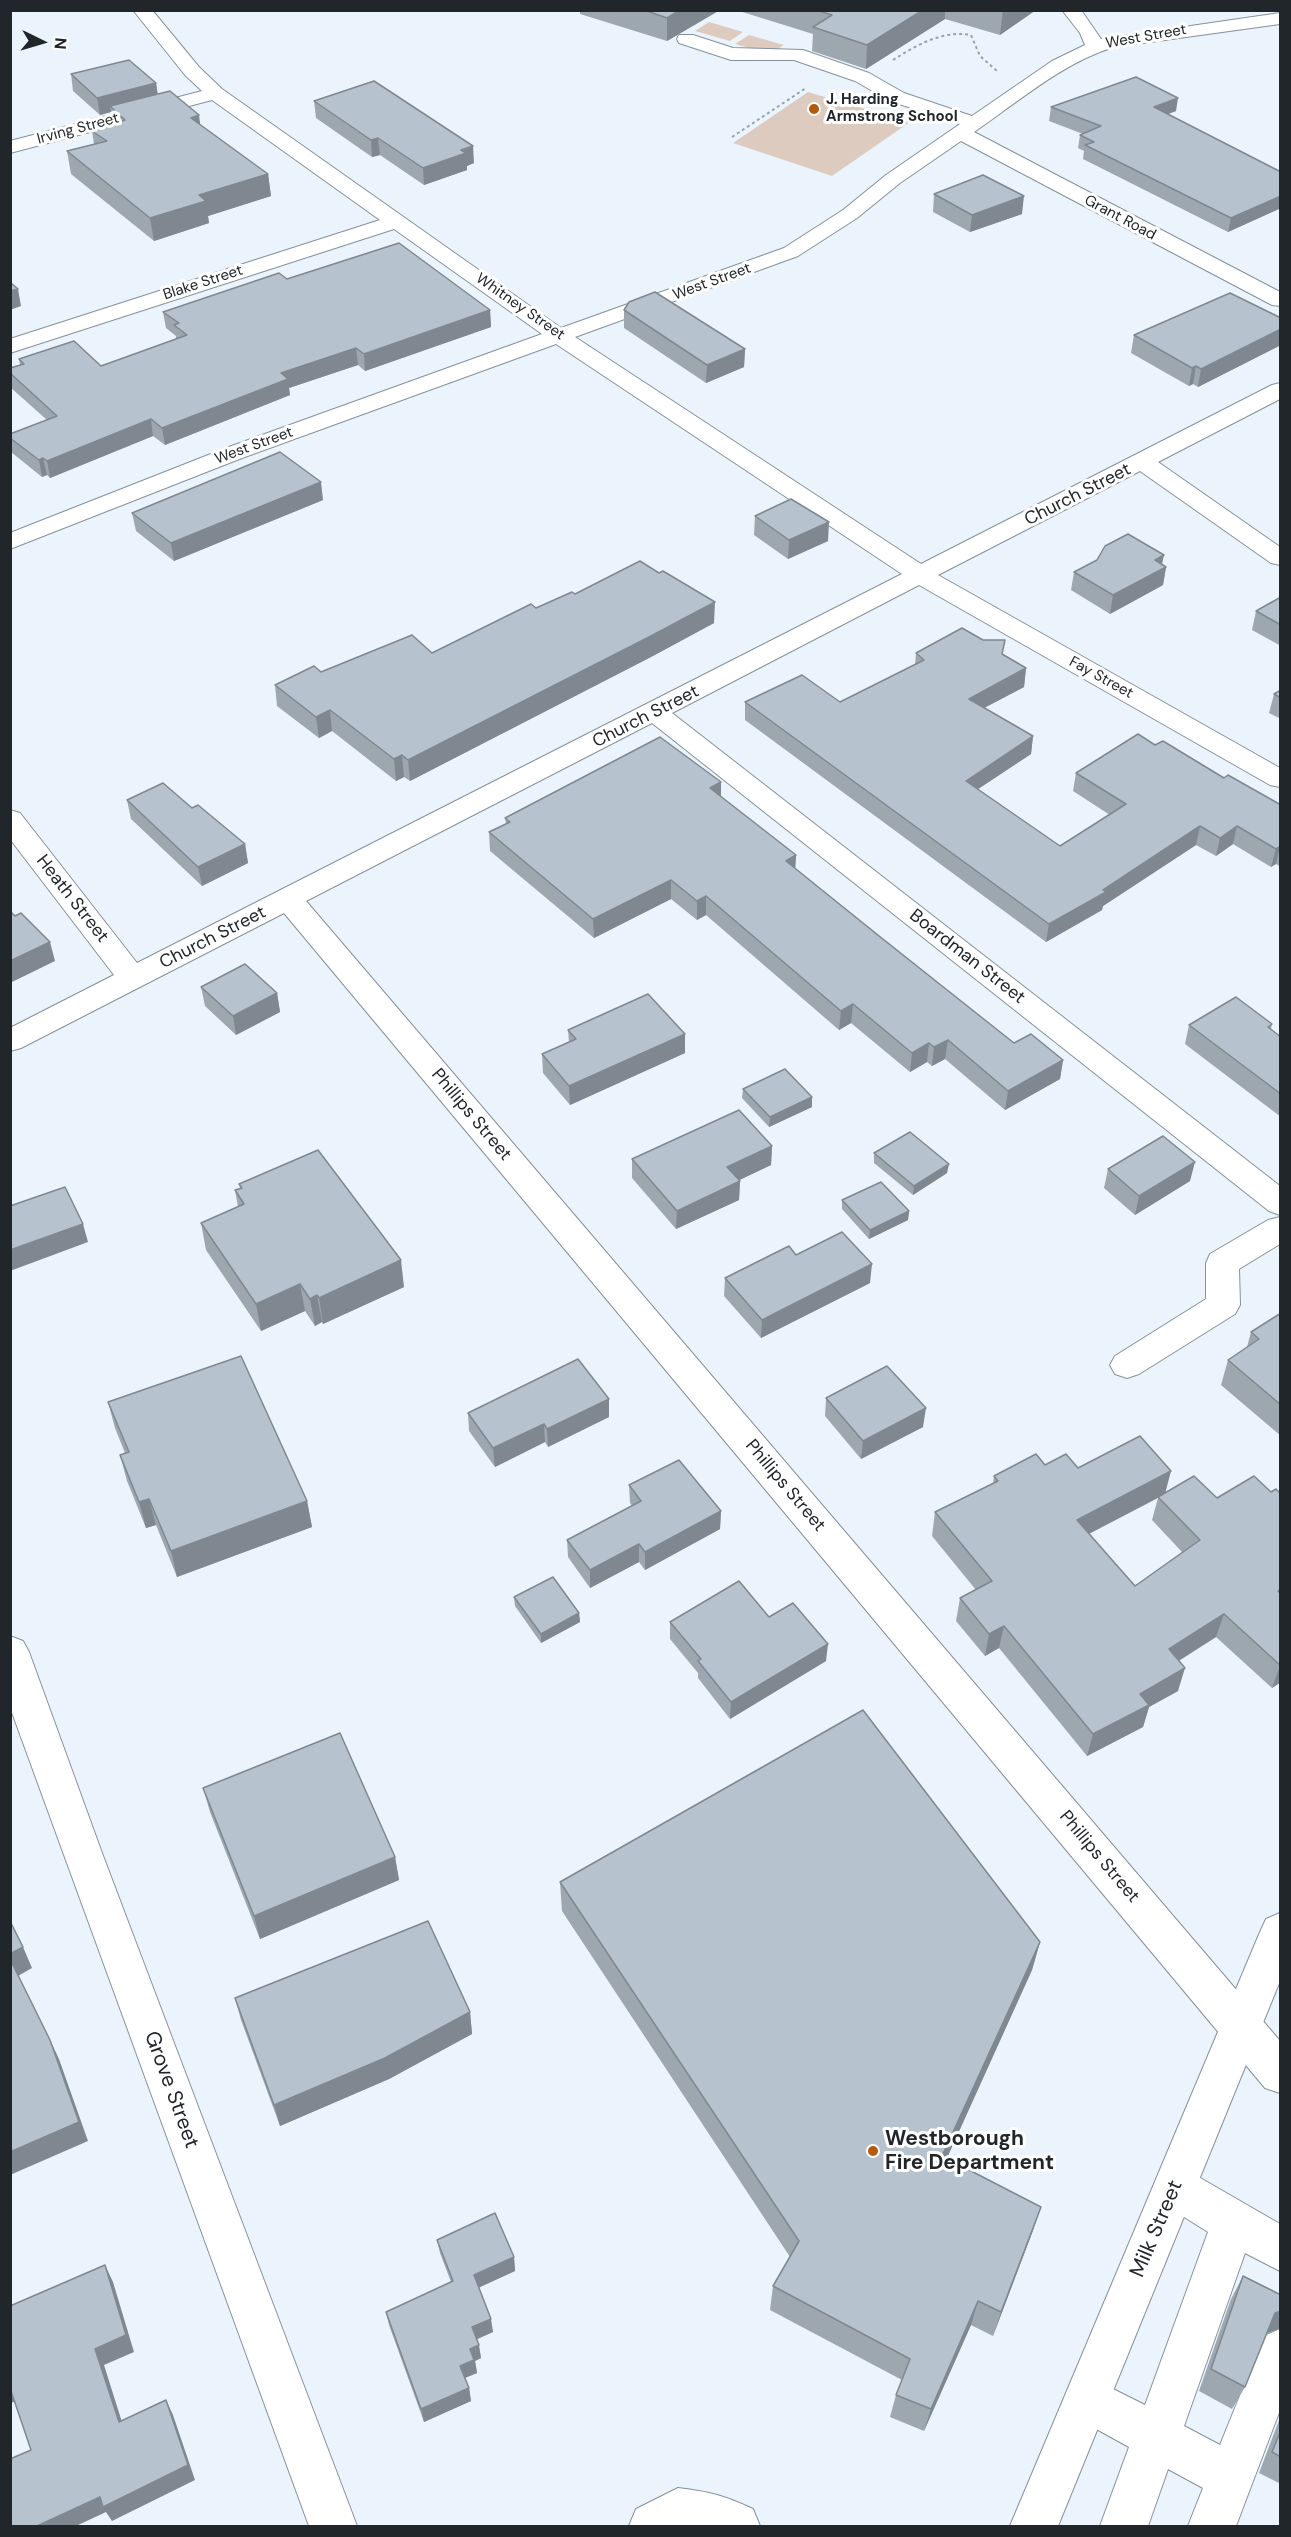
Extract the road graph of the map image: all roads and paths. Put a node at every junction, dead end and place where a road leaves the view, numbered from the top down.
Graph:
1 (142, 10) edge
2 (1071, 10) edge
3 (1281, 18) edge
4 (686, 39) dead end
5 (1095, 46) junction
6 (837, 68) junction
7 (998, 71) dead end
8 (864, 79) junction
9 (215, 93) junction
10 (968, 128) junction
11 (732, 137) dead end
12 (11, 147) edge
13 (397, 221) junction
14 (1281, 300) edge
15 (560, 336) junction
16 (10, 346) edge
17 (1281, 390) edge
18 (1143, 462) junction
19 (10, 542) edge
20 (1281, 558) edge
21 (922, 575) junction
22 (654, 712) junction
23 (1281, 779) edge
24 (10, 819) edge
25 (288, 899) junction
26 (133, 979) junction
27 (10, 1041) edge
28 (1281, 1203) edge
29 (1281, 1229) edge
30 (1127, 1365) dead end
31 (10, 1652) edge
32 (1281, 1932) edge
33 (1242, 2026) junction
34 (1281, 2073) edge
35 (1174, 2187) junction
36 (1234, 2222) junction
37 (1281, 2248) edge
38 (1281, 2352) edge
39 (1087, 2399) junction
40 (1156, 2436) junction
41 (1231, 2477) junction
42 (333, 2526) edge
43 (652, 2526) edge
44 (736, 2526) edge
45 (1034, 2526) edge
46 (1124, 2526) edge
47 (1212, 2526) edge

1 - 9 street, Whitney Street
2 - 5 street
3 - 5 street, West Street
4 - 6 street, Grant Road
5 - 10 street, West Street
6 - 8 street, Grant Road
6 - 11 path
7 - 8 path
8 - 10 street, Grant Road
9 - 12 street, Irving Street
9 - 13 street, Whitney Street
10 - 14 street, Grant Road
10 - 15 street, West Street
13 - 15 street, Whitney Street
13 - 16 street, Blake Street
15 - 19 street, West Street
15 - 21 street, Whitney Street
17 - 18 street, Church Street
18 - 20 street
18 - 21 street, Church Street
21 - 22 street, Church Street
21 - 23 street, Fay Street
22 - 25 street, Church Street
22 - 28 street, Boardman Street
24 - 26 street, Heath Street
25 - 26 street, Church Street
25 - 33 street, Phillips Street
26 - 27 street, Church Street
29 - 30 street
31 - 42 street, Grove Street
32 - 33 street, Milk Street
33 - 34 street, Phillips Street
33 - 35 street, Milk Street
35 - 36 street
35 - 39 street, Milk Street
36 - 37 street
36 - 40 street
38 - 41 street
39 - 40 street
39 - 45 street, Milk Street
40 - 41 street
40 - 46 street
41 - 47 street
43 - 44 street

